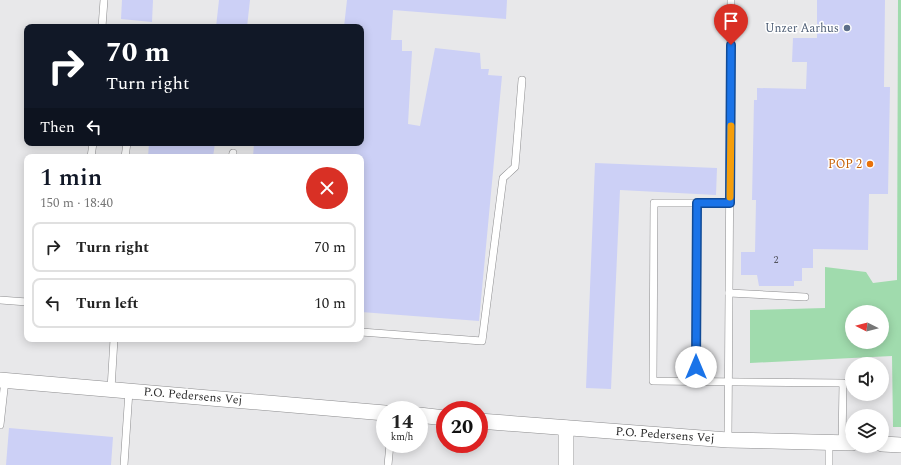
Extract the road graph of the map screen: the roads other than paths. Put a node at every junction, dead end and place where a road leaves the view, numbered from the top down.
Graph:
1 (104, 0) edge
2 (732, 0) edge
3 (102, 24) edge
4 (522, 80) dead end
5 (697, 203) junction
6 (730, 203) junction
7 (729, 293) junction
8 (805, 297) dead end
9 (0, 300) edge
10 (24, 302) edge
11 (364, 332) edge
12 (114, 342) edge
13 (2, 380) edge
14 (696, 382) junction
15 (729, 382) junction
16 (110, 389) junction
17 (129, 391) junction
18 (376, 412) edge
19 (488, 422) edge
20 (0, 425) edge
21 (566, 428) junction
22 (728, 440) junction
23 (841, 443) edge
24 (889, 444) edge
25 (901, 445) edge
26 (389, 453) edge
27 (124, 465) edge
28 (388, 465) edge
29 (566, 465) edge
30 (829, 465) edge

1 - 3 lane
2 - 6 lane
4 - 11 lane
5 - 6 lane
5 - 14 lane
5 - 14 lane
6 - 7 lane
7 - 8 lane
7 - 15 lane
9 - 10 lane
12 - 16 lane
13 - 16 street, P.O. Pedersens Vej
13 - 20 lane
14 - 15 lane
15 - 22 lane
15 - 23 lane
16 - 17 street, P.O. Pedersens Vej
17 - 18 street, P.O. Pedersens Vej
17 - 27 lane
19 - 21 street, P.O. Pedersens Vej
21 - 22 street, P.O. Pedersens Vej
21 - 29 street
22 - 23 street, P.O. Pedersens Vej
23 - 30 lane
24 - 25 street
26 - 28 lane

